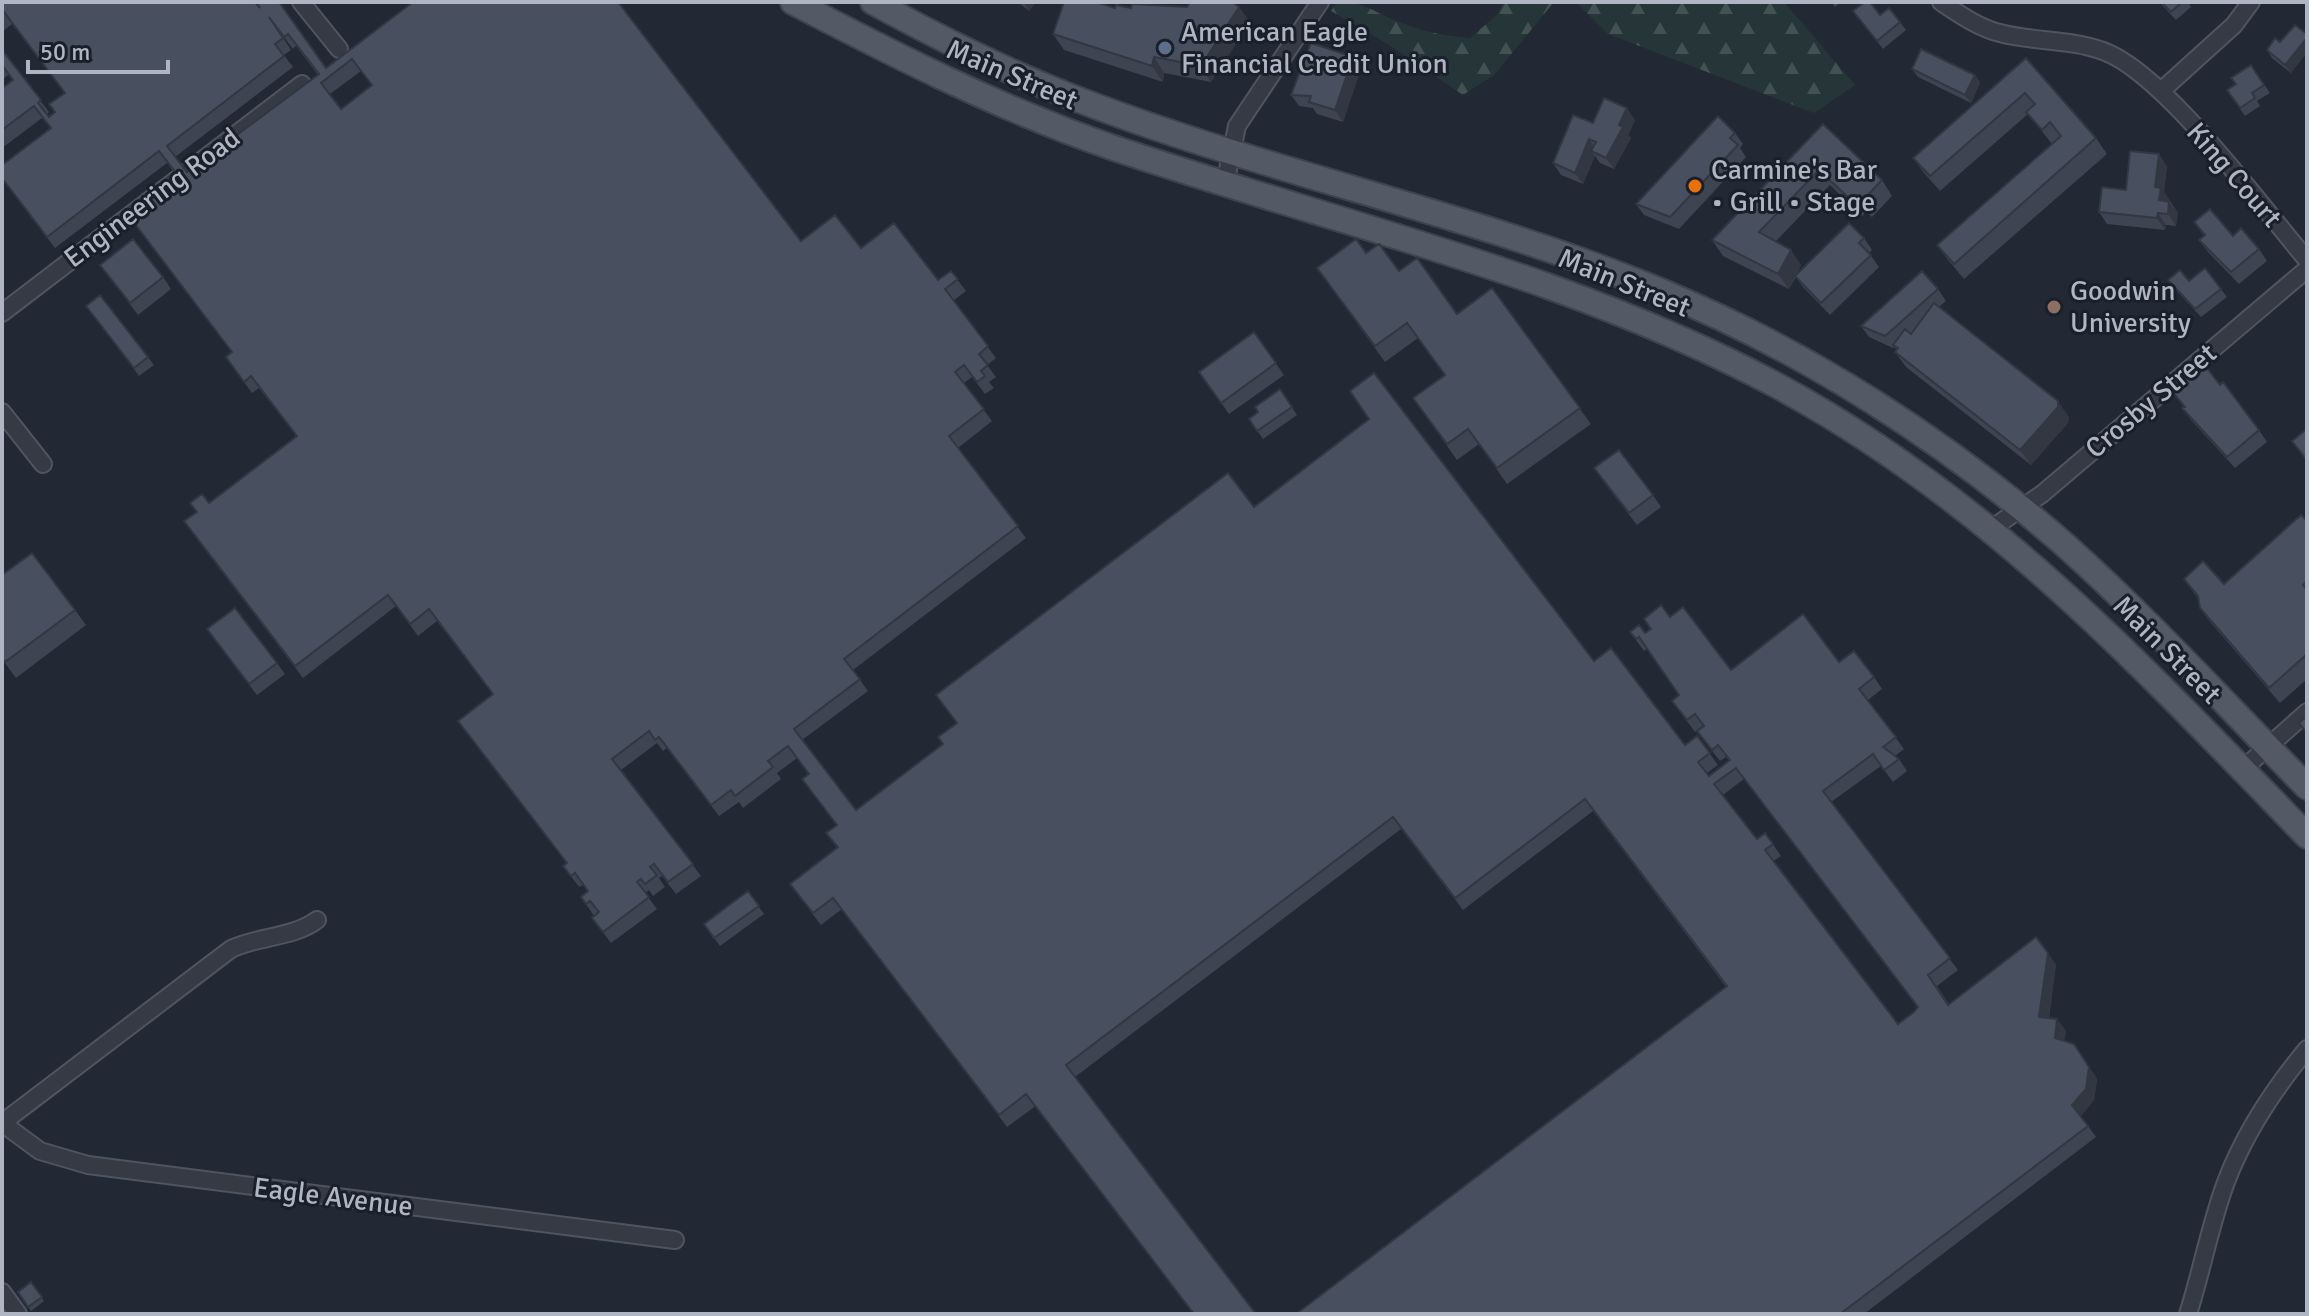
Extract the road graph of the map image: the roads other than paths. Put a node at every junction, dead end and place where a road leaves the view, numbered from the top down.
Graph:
1 (301, 2) edge
2 (793, 2) edge
3 (873, 2) edge
4 (1320, 2) edge
5 (1941, 2) edge
6 (2251, 2) edge
7 (339, 49) dead end
8 (1007, 70) junction
9 (302, 84) edge
10 (2161, 91) junction
11 (994, 101) junction
12 (1230, 150) junction
13 (1225, 184) junction
14 (2307, 260) edge
15 (2307, 269) edge
16 (2, 313) edge
17 (2, 412) edge
18 (43, 464) dead end
19 (2022, 510) junction
20 (1991, 529) junction
21 (2307, 712) edge
22 (2268, 747) junction
23 (2243, 769) junction
24 (2307, 787) edge
25 (2307, 836) edge
26 (317, 920) dead end
27 (2307, 1049) edge
28 (2, 1123) edge
29 (675, 1240) dead end
30 (2, 1292) edge
31 (18, 1314) edge
32 (2188, 1314) edge

1 - 7 street
2 - 11 main road, Main Street
3 - 8 main road, Main Street
4 - 12 street
5 - 10 street, King Court
6 - 10 street
8 - 11 main road
8 - 12 main road, Main Street
9 - 16 street, Engineering Road
10 - 14 street, King Court
11 - 13 main road, Main Street
12 - 13 street
12 - 19 main road, Main Street
13 - 20 main road, Main Street
15 - 19 street, Crosby Street
17 - 18 street
19 - 20 street, Crosby Street
19 - 22 main road, Main Street
20 - 23 main road, Main Street
21 - 22 street
22 - 23 street
22 - 24 main road, Main Street
23 - 25 main road, Main Street
26 - 28 street
27 - 32 street
28 - 29 street, Eagle Avenue
30 - 31 street

